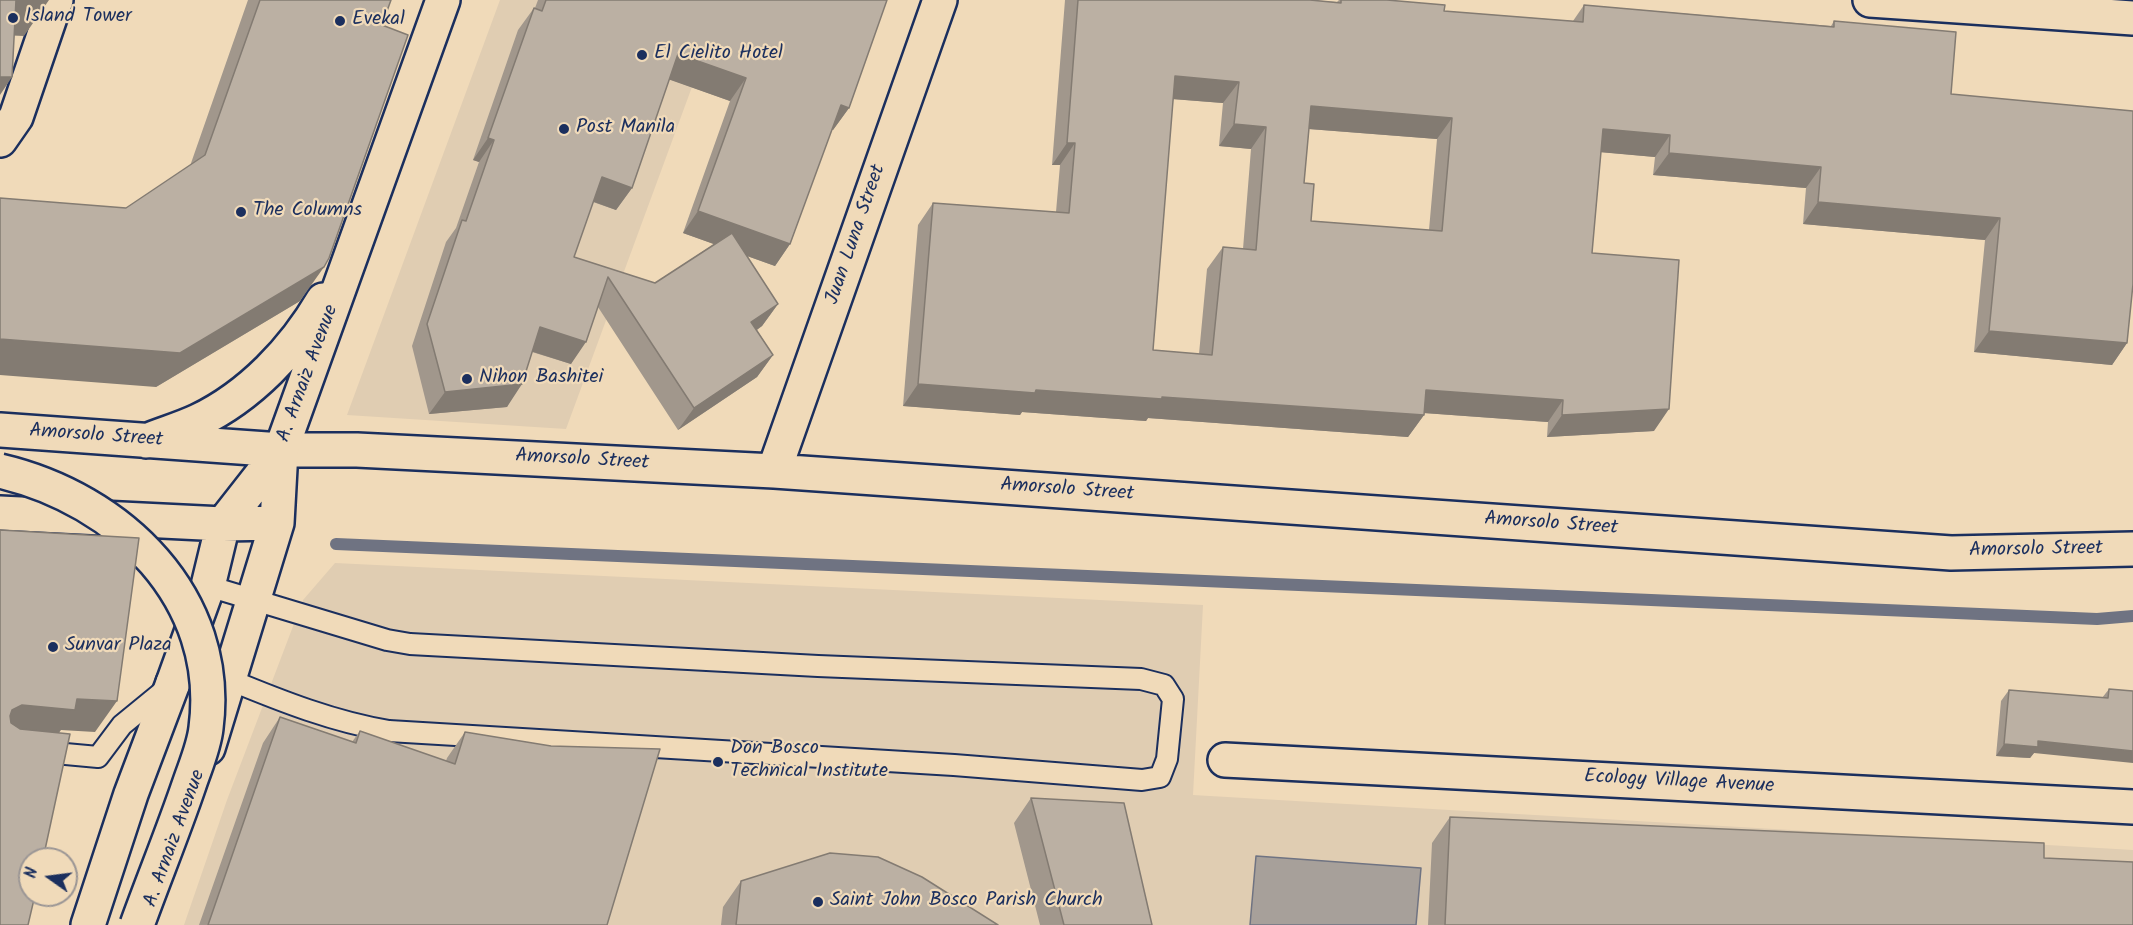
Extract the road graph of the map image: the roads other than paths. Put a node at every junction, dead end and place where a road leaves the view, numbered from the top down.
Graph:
1 (56, 0) edge
2 (443, 0) edge
3 (940, 0) edge
4 (1870, 0) edge
5 (2133, 18) edge
6 (0, 140) edge
7 (359, 238) junction
8 (0, 430) edge
9 (146, 441) junction
10 (281, 450) junction
11 (0, 471) edge
12 (774, 471) junction
13 (0, 513) edge
14 (277, 523) junction
15 (223, 524) junction
16 (2133, 549) edge
17 (208, 586) junction
18 (253, 601) junction
19 (230, 680) junction
20 (173, 683) junction
21 (0, 748) edge
22 (1225, 760) dead end
23 (2133, 807) edge
24 (88, 925) edge
25 (137, 925) edge
26 (145, 925) edge

1 - 6 main road
2 - 7 main road, A. Arnaiz Avenue
3 - 12 main road, Juan Luna Street
4 - 5 main road
7 - 9 main road
7 - 10 main road, A. Arnaiz Avenue
8 - 9 main road, Amorsolo Street
9 - 10 main road, Amorsolo Street
10 - 12 main road, Amorsolo Street
10 - 14 main road, A. Arnaiz Avenue
10 - 15 main road
11 - 25 main road, bridge
12 - 16 main road, Amorsolo Street
13 - 15 main road
14 - 15 main road
14 - 18 main road, A. Arnaiz Avenue
15 - 17 main road
17 - 18 lane
17 - 20 main road
18 - 19 main road, A. Arnaiz Avenue
18 - 19 lane
19 - 26 main road, A. Arnaiz Avenue
20 - 21 lane
20 - 24 main road
22 - 23 main road, Ecology Village Avenue

